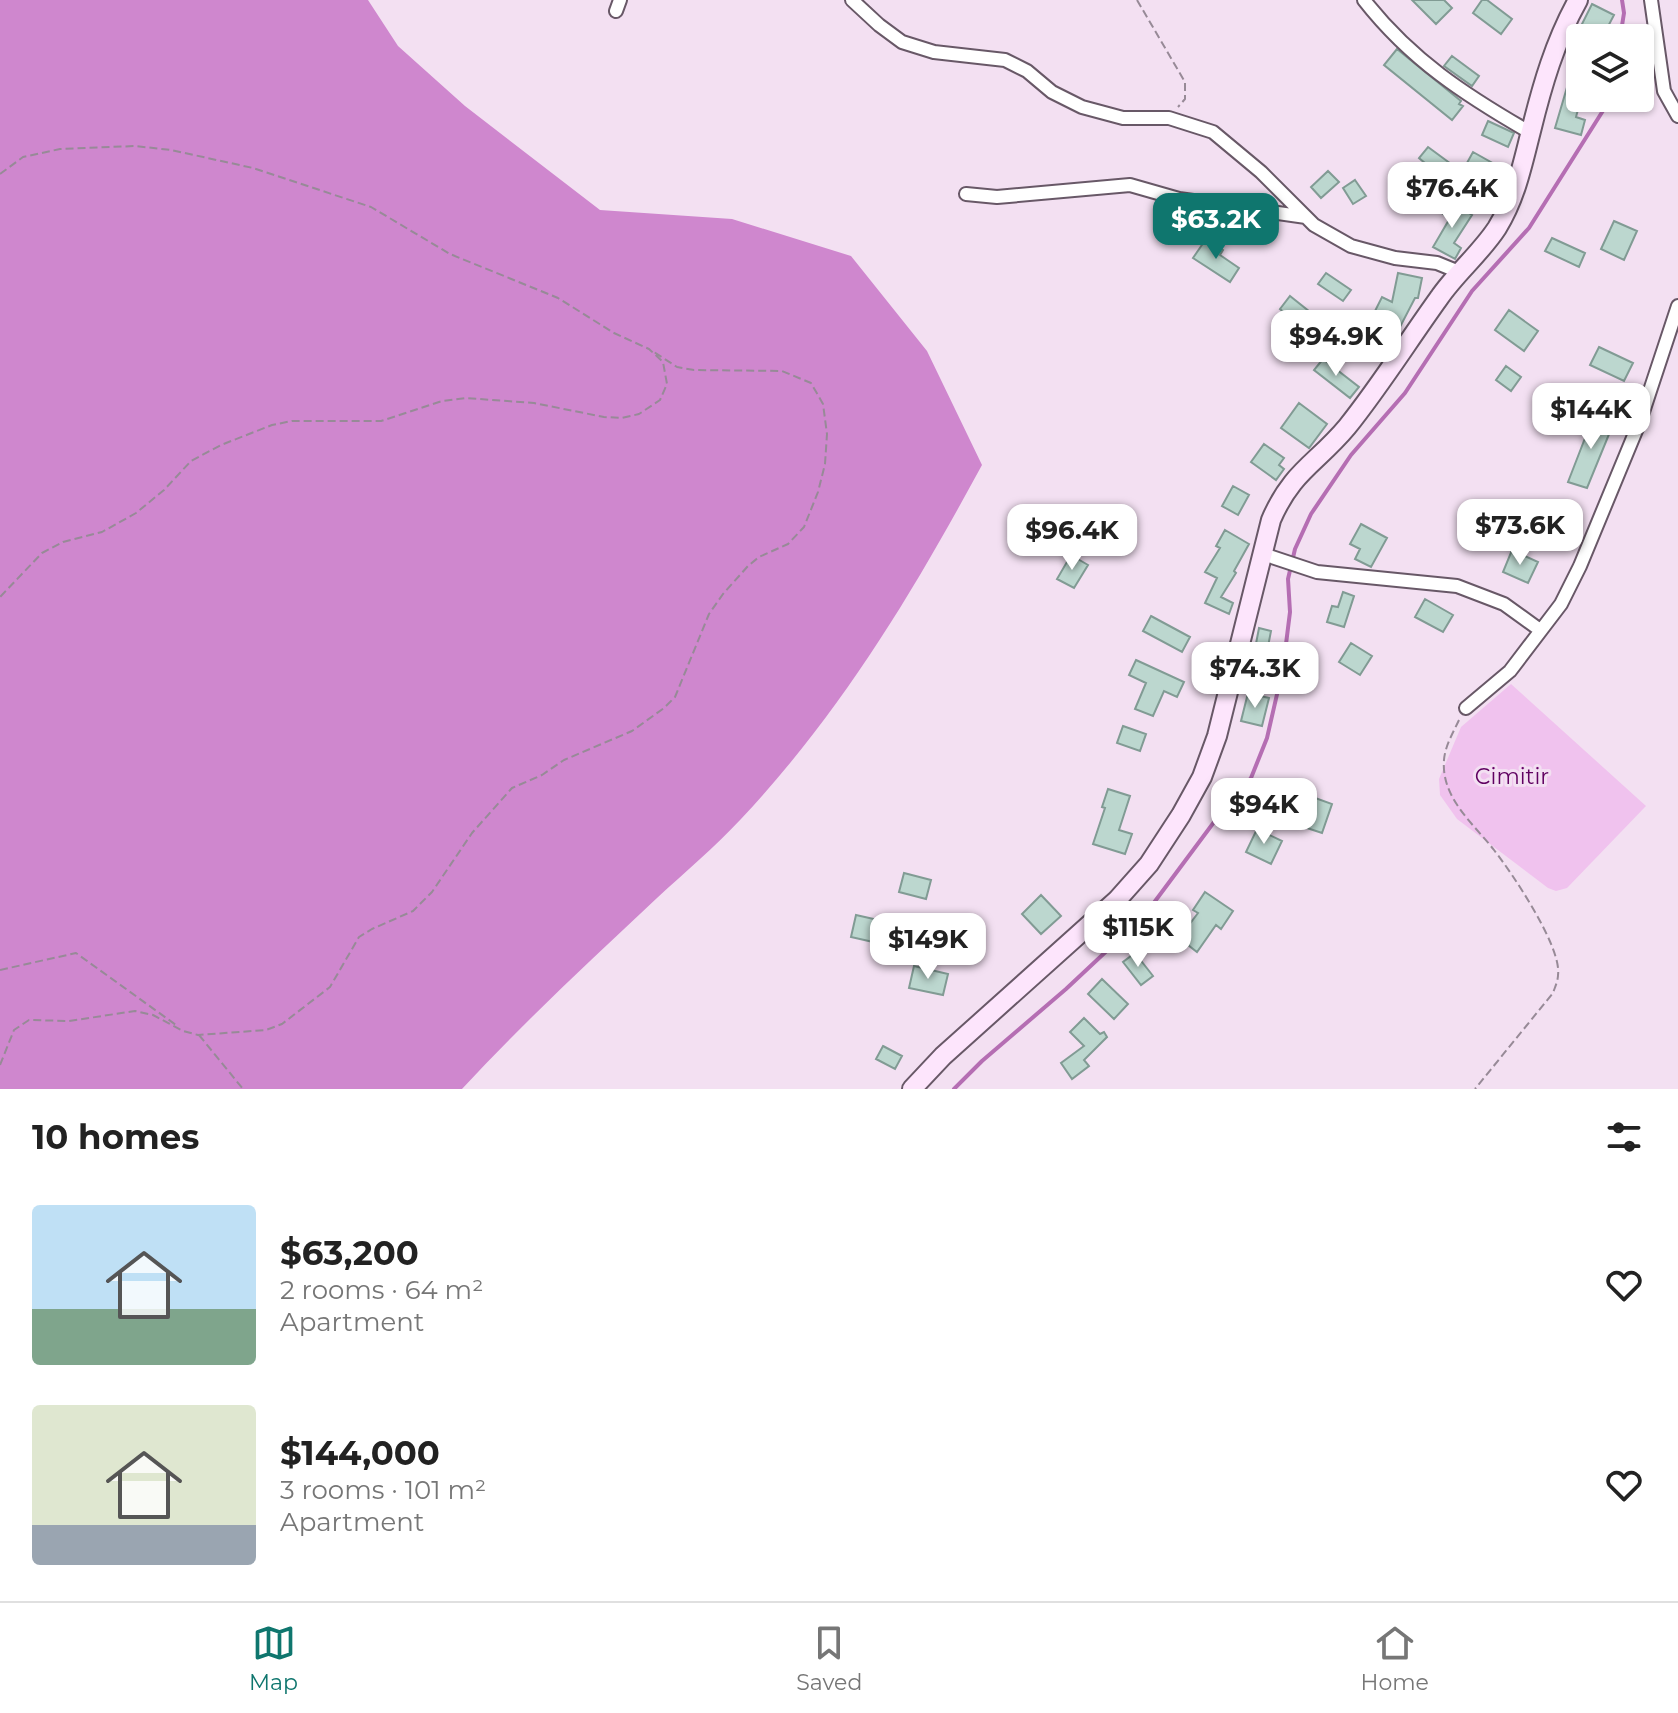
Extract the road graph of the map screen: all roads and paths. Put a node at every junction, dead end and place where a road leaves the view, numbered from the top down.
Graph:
1 (852, 0) edge
2 (1137, 0) edge
3 (1364, 0) edge
4 (1578, 0) edge
5 (1651, 0) edge
6 (1678, 116) edge
7 (1169, 118) junction
8 (1531, 133) junction
9 (0, 174) edge
10 (966, 194) dead end
11 (1306, 217) junction
12 (1459, 272) junction
13 (1678, 306) edge
14 (649, 349) junction
15 (1263, 554) junction
16 (0, 597) edge
17 (1540, 630) junction
18 (1466, 708) joint
19 (0, 970) edge
20 (183, 1031) junction
21 (198, 1035) junction
22 (0, 1065) edge
23 (243, 1089) edge
24 (912, 1089) edge
25 (1475, 1089) edge

1 - 7 street
2 - 7 path
3 - 8 street
4 - 8 street
5 - 6 street
7 - 11 street
8 - 12 street
9 - 14 path
10 - 11 street
11 - 12 street
12 - 15 street
13 - 17 street
14 - 16 path
14 - 21 path
15 - 17 street
15 - 24 street
17 - 18 street
18 - 25 path
19 - 20 path
20 - 21 path
20 - 22 path
21 - 23 path

